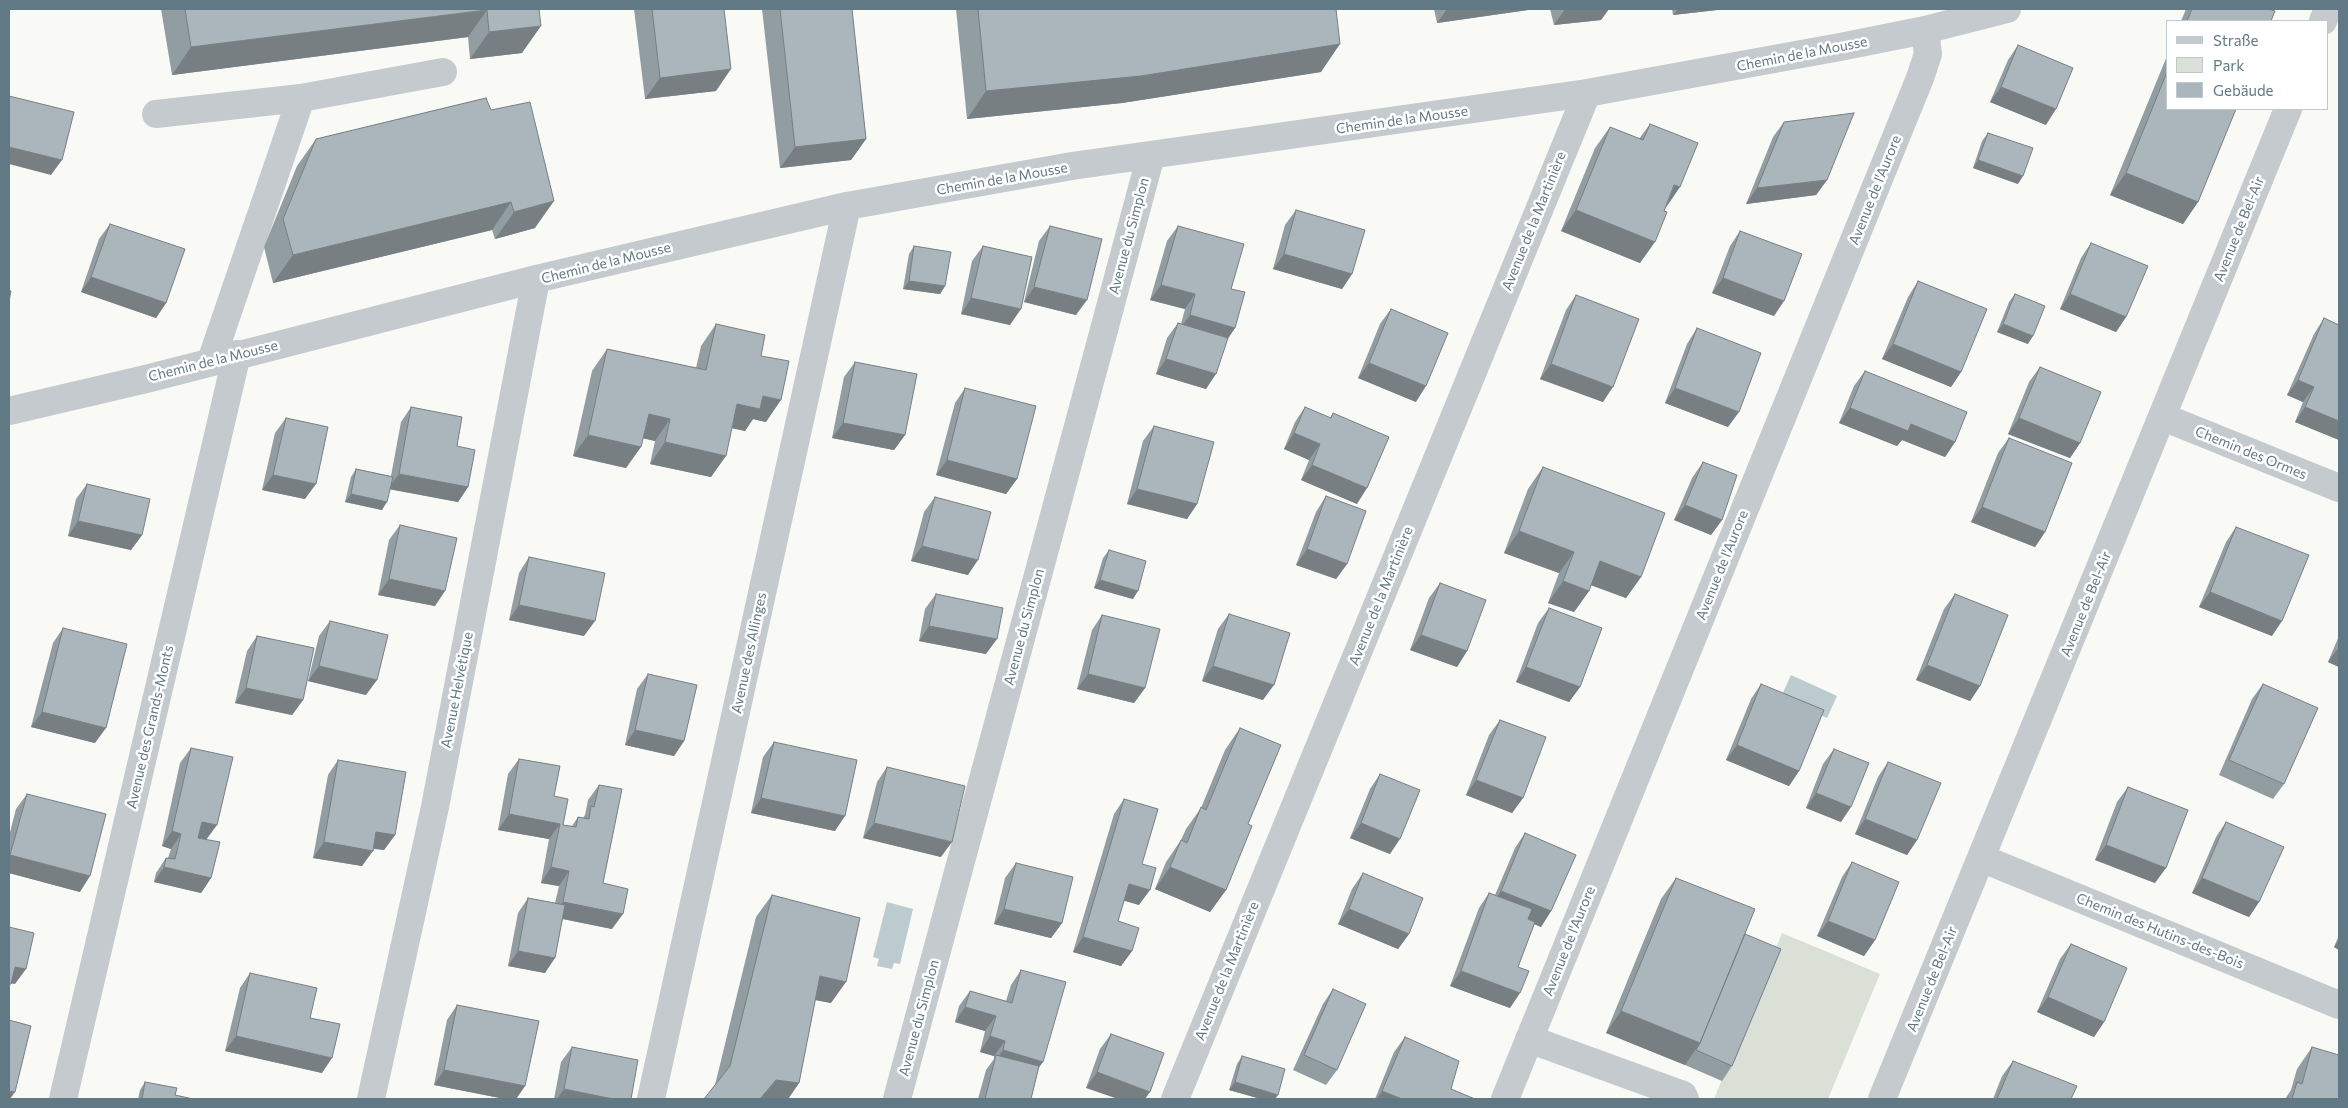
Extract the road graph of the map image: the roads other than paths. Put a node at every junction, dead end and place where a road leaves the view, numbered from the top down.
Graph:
1 (2007, 9) edge
2 (1925, 30) junction
3 (443, 72) dead end
4 (1587, 93) junction
5 (301, 98) junction
6 (2288, 110) edge
7 (156, 114) dead end
8 (1151, 155) junction
9 (847, 206) junction
10 (536, 280) junction
11 (237, 354) junction
12 (211, 361) junction
13 (9, 411) edge
14 (2163, 417) junction
15 (2339, 488) edge
16 (1981, 858) junction
17 (2339, 1005) edge
18 (1529, 1039) junction
19 (63, 1099) edge
20 (370, 1099) edge
21 (651, 1099) edge
22 (898, 1099) edge
23 (1175, 1099) edge
24 (1505, 1099) edge
25 (1685, 1099) edge
26 (1882, 1099) edge

1 - 2 street, Chemin de la Mousse
2 - 4 street, Chemin de la Mousse
2 - 18 street, Avenue de l'Aurore
3 - 5 street
4 - 8 street, Chemin de la Mousse
4 - 23 street, Avenue de la Martinière
5 - 7 street
5 - 12 street
6 - 14 street, Avenue de Bel-Air
8 - 9 street, Chemin de la Mousse
8 - 22 street, Avenue du Simplon
9 - 10 street, Chemin de la Mousse
9 - 21 street, Avenue des Allinges
10 - 11 street, Chemin de la Mousse
10 - 20 street, Avenue Helvétique
11 - 12 street, Chemin de la Mousse
11 - 19 street, Avenue des Grands-Monts
12 - 13 street, Chemin de la Mousse
14 - 15 street, Chemin des Ormes
14 - 16 street, Avenue de Bel-Air
16 - 17 street, Chemin des Hutins-des-Bois
16 - 26 street, Avenue de Bel-Air
18 - 24 street, Avenue de l'Aurore
18 - 25 street

